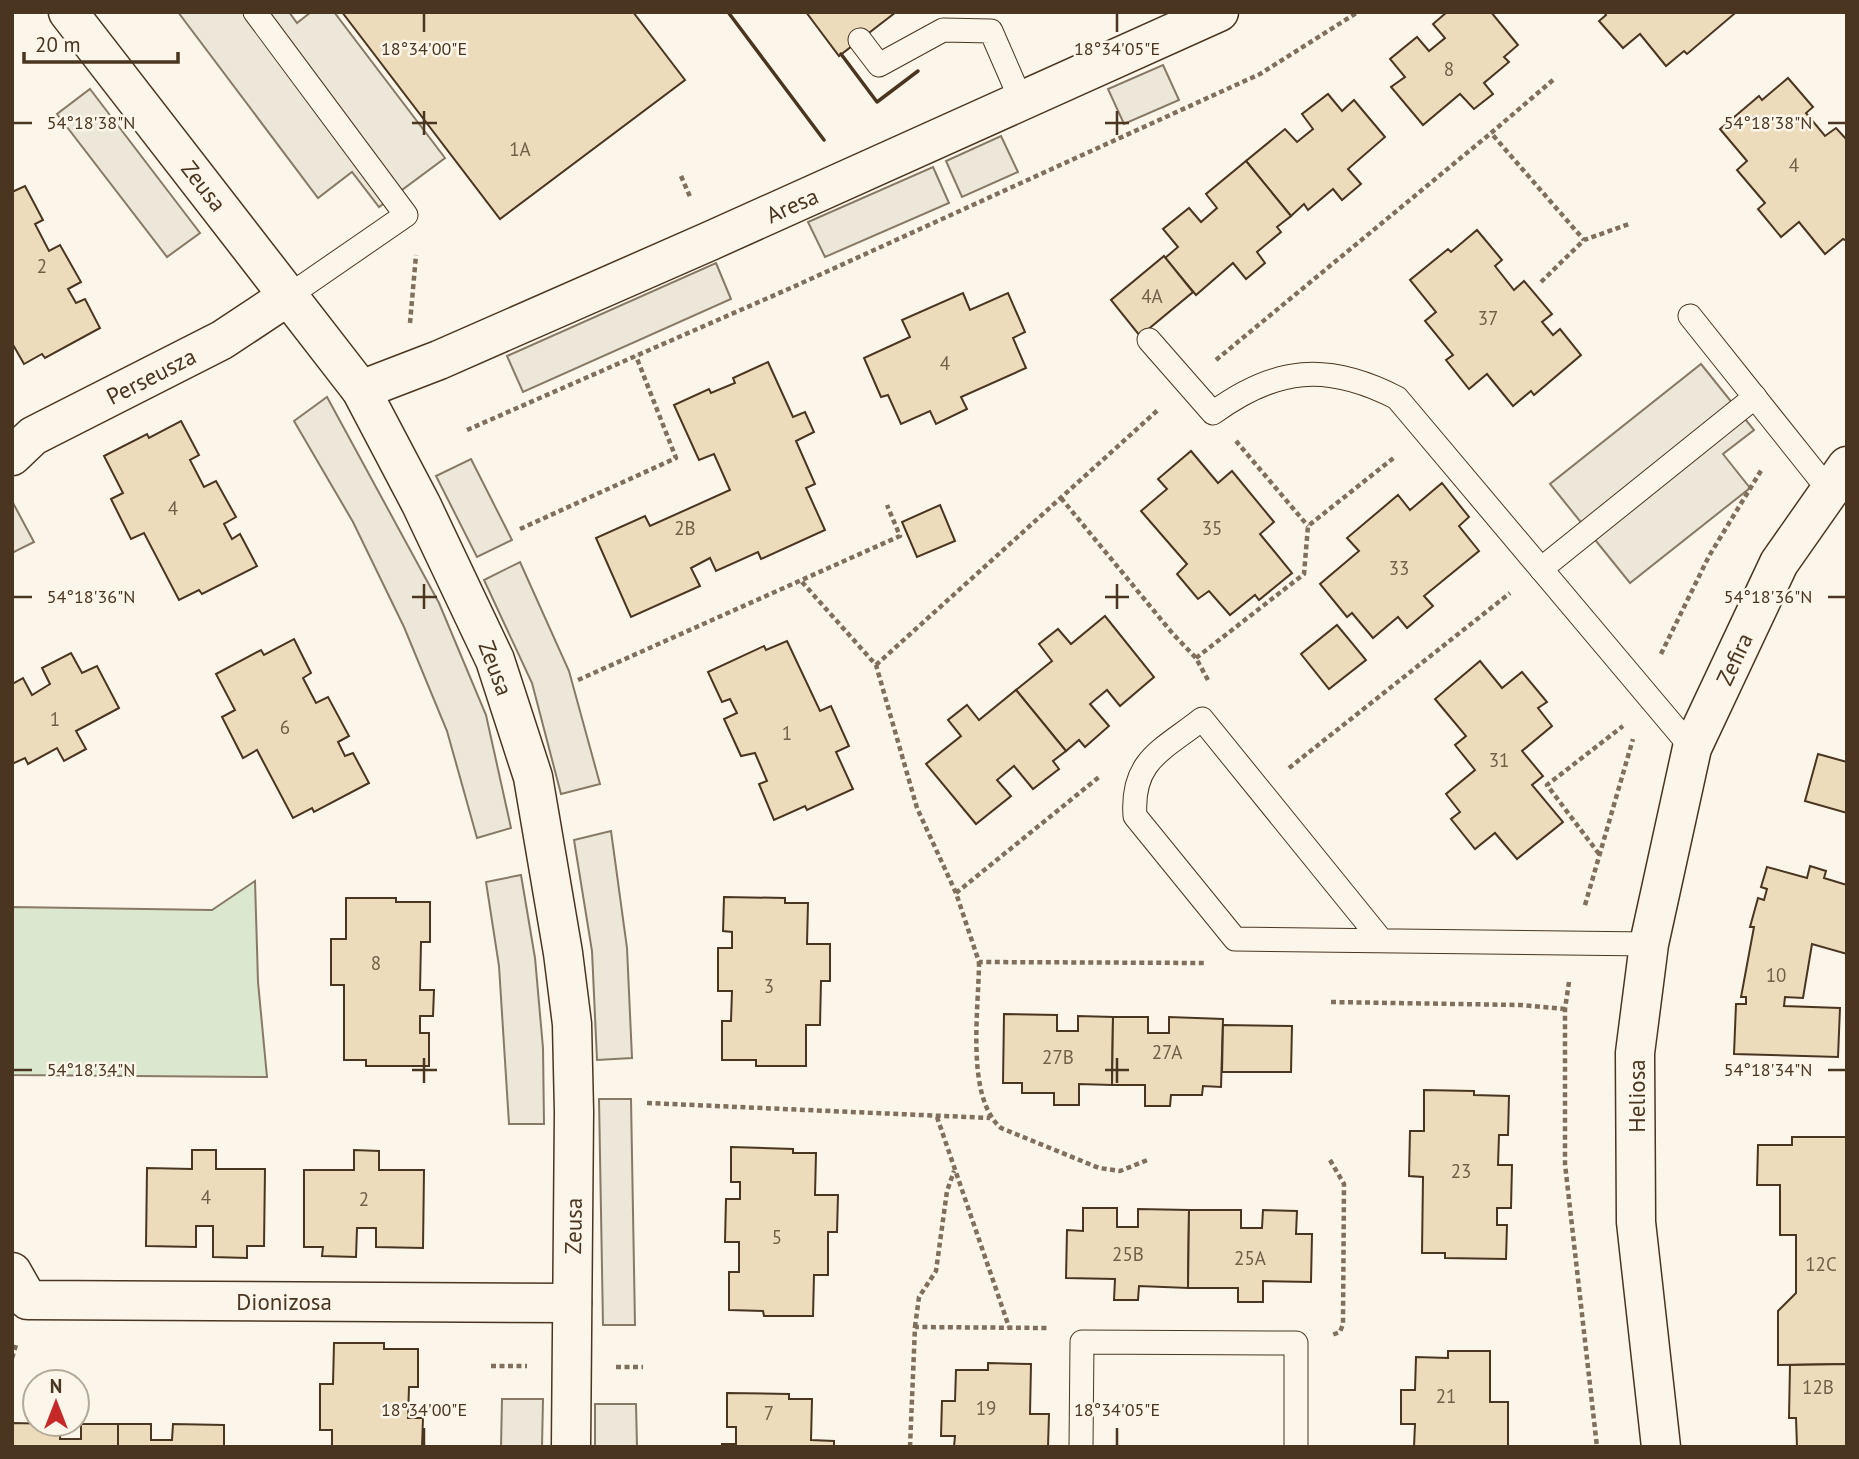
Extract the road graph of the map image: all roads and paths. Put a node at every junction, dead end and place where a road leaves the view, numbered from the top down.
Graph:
1 (68, 12) edge
2 (255, 12) edge
3 (1219, 12) edge
4 (1357, 12) edge
5 (860, 40) dead end
6 (1553, 80) dead end
7 (1021, 100) junction
8 (681, 176) dead end
9 (690, 197) dead end
10 (406, 215) junction
11 (1629, 224) dead end
12 (1584, 240) junction
13 (1541, 282) dead end
14 (289, 295) junction
15 (1690, 316) dead end
16 (410, 324) dead end
17 (1149, 340) dead end
18 (636, 356) junction
19 (361, 390) junction
20 (1755, 397) junction
21 (1213, 413) junction
22 (467, 430) dead end
23 (1426, 432) junction
24 (1787, 438) junction
25 (12, 456) edge
26 (1837, 477) edge
27 (1061, 498) dead end
28 (887, 505) dead end
29 (1308, 526) junction
30 (520, 529) dead end
31 (1541, 569) junction
32 (802, 582) junction
33 (1196, 658) junction
34 (578, 680) dead end
35 (1211, 688) dead end
36 (1646, 694) junction
37 (1637, 727) junction
38 (1692, 748) junction
39 (1102, 775) dead end
40 (1261, 791) junction
41 (1599, 854) junction
42 (956, 893) junction
43 (1235, 939) junction
44 (1382, 941) junction
45 (1574, 944) junction
46 (1650, 944) junction
47 (979, 962) junction
48 (1331, 1002) dead end
49 (1565, 1009) junction
50 (647, 1103) dead end
51 (937, 1117) junction
52 (990, 1118) junction
53 (1150, 1159) dead end
54 (1330, 1160) dead end
55 (955, 1170) junction
56 (12, 1272) edge
57 (572, 1303) junction
58 (1343, 1324) dead end
59 (915, 1327) junction
60 (1009, 1327) junction
61 (1038, 1328) dead end
62 (571, 1447) edge
63 (911, 1447) edge
64 (1081, 1447) edge
65 (1296, 1447) edge
66 (1597, 1447) edge
67 (1661, 1447) edge

1 - 14 street, Zeusa
2 - 10 lane
3 - 7 street, Aresa
4 - 18 path
5 - 7 lane
6 - 12 path
7 - 19 street, Aresa
8 - 9 path
10 - 14 lane
10 - 16 path
11 - 12 path
12 - 13 path
14 - 19 street, Zeusa
14 - 25 street, Perseusza
15 - 20 lane
17 - 21 lane
18 - 22 path
18 - 30 path
19 - 57 street, Zeusa
20 - 24 lane
20 - 31 lane
21 - 23 lane
21 - 29 path
23 - 29 path
23 - 31 lane
24 - 26 lane
24 - 36 path
26 - 38 street, Zefira
27 - 33 path
28 - 32 path
29 - 33 path
31 - 36 lane
31 - 40 path
32 - 34 path
32 - 42 path
33 - 35 path
36 - 37 path
36 - 38 lane
37 - 41 path
37 - 41 path
38 - 46 street, Heliosa
39 - 42 path
40 - 43 lane
40 - 44 lane
41 - 45 path
42 - 47 path
43 - 44 lane
43 - 47 path
44 - 45 lane
45 - 46 lane
45 - 49 path
46 - 67 street, Heliosa
47 - 52 path
48 - 49 path
49 - 66 path
50 - 51 path
51 - 52 path
51 - 55 path
52 - 53 path
54 - 58 path
55 - 59 path
55 - 60 path
56 - 57 street, Dionizosa
57 - 62 street, Zeusa
59 - 60 path
59 - 63 path
60 - 61 path
64 - 65 lane

